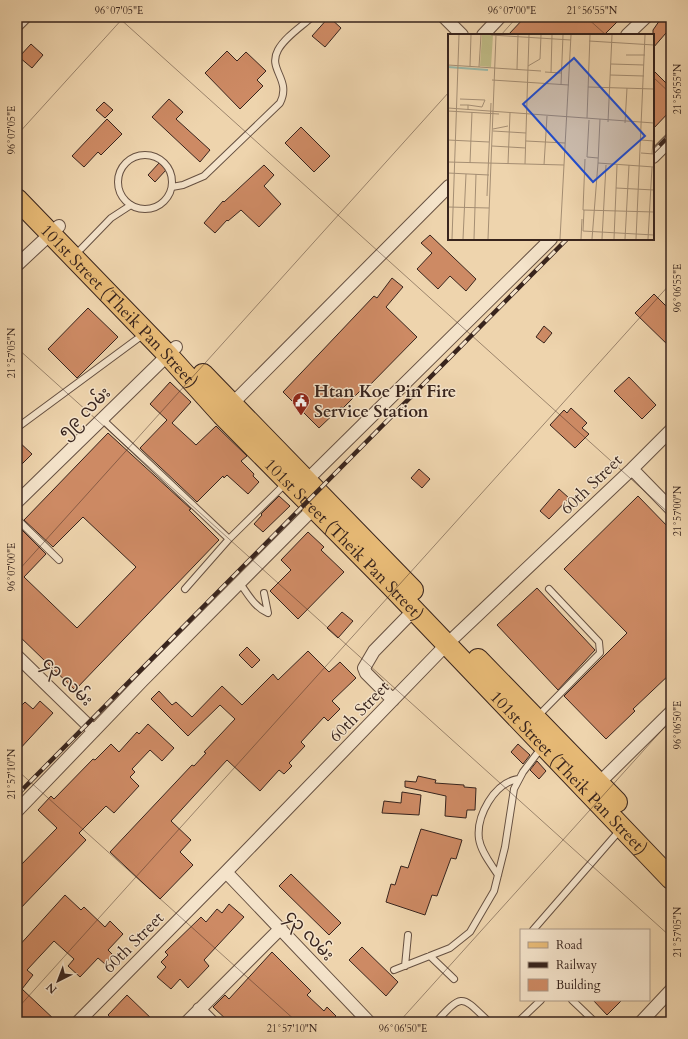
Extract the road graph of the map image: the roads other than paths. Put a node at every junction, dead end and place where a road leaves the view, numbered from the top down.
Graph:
1 (25, 17) edge
2 (312, 17) edge
3 (444, 17) edge
4 (500, 17) edge
5 (646, 17) edge
6 (17, 25) edge
7 (461, 34) edge
8 (484, 34) edge
9 (628, 34) edge
10 (671, 139) edge
11 (654, 156) edge
12 (17, 183) edge
13 (172, 187) junction
14 (448, 187) edge
15 (17, 199) edge
16 (131, 205) junction
17 (54, 230) junction
18 (551, 240) edge
19 (82, 249) junction
20 (17, 265) edge
21 (146, 332) junction
22 (172, 351) junction
23 (227, 409) junction
24 (101, 418) junction
25 (18, 427) dead end
26 (671, 430) edge
27 (632, 469) junction
28 (307, 480) junction
29 (287, 482) junction
30 (17, 502) edge
31 (314, 508) junction
32 (671, 509) edge
33 (17, 519) edge
34 (229, 539) junction
35 (362, 547) junction
36 (59, 560) dead end
37 (239, 582) junction
38 (396, 582) junction
39 (185, 589) dead end
40 (549, 589) dead end
41 (264, 593) dead end
42 (414, 610) junction
43 (451, 640) junction
44 (17, 656) edge
45 (393, 700) junction
46 (671, 712) edge
47 (531, 724) junction
48 (94, 731) junction
49 (543, 746) junction
50 (518, 779) junction
51 (594, 788) junction
52 (17, 812) edge
53 (623, 828) junction
54 (671, 859) edge
55 (226, 872) junction
56 (498, 875) junction
57 (671, 879) edge
58 (281, 928) junction
59 (533, 929) edge
60 (408, 935) dead end
61 (430, 956) junction
62 (405, 966) junction
63 (394, 970) dead end
64 (454, 979) dead end
65 (671, 990) edge
66 (540, 1001) edge
67 (573, 1001) edge
68 (199, 1009) junction
69 (78, 1022) edge
70 (186, 1022) edge
71 (212, 1022) edge
72 (369, 1022) edge
73 (436, 1022) edge
74 (489, 1022) edge
75 (518, 1022) edge
76 (595, 1022) edge
77 (641, 1022) edge

1 - 6 street
2 - 13 lane
3 - 7 street
4 - 8 street
5 - 9 street
10 - 11 street
12 - 17 main road, 101st Street (Theik Pan Street)
13 - 16 lane
13 - 16 lane
14 - 23 street
15 - 17 main road, 101st Street (Theik Pan Street)
16 - 19 lane
17 - 19 main road, 101st Street (Theik Pan Street)
17 - 20 street
17 - 21 main road, 101st Street (Theik Pan Street)
18 - 28 street
19 - 22 main road, 101st Street (Theik Pan Street)
21 - 22 main road, 101st Street (Theik Pan Street)
21 - 25 lane
22 - 23 main road, 101st Street (Theik Pan Street)
22 - 24 street, ၅၉ လမ်း
23 - 28 main road, 101st Street (Theik Pan Street)
23 - 29 main road, 101st Street (Theik Pan Street)
24 - 30 street, ၅၉ လမ်း
24 - 34 lane
26 - 27 street, 60th Street
27 - 32 street
27 - 43 street, 60th Street
28 - 35 main road, 101st Street (Theik Pan Street)
29 - 31 main road, 101st Street (Theik Pan Street)
29 - 34 lane
31 - 35 main road, 101st Street (Theik Pan Street)
31 - 37 street
33 - 36 lane
34 - 39 lane
35 - 38 main road, 101st Street (Theik Pan Street)
37 - 41 lane
37 - 48 street
38 - 42 main road, 101st Street (Theik Pan Street)
38 - 43 main road, 101st Street (Theik Pan Street)
40 - 47 lane
42 - 43 main road, 101st Street (Theik Pan Street)
42 - 45 street
43 - 45 street, 60th Street
43 - 47 main road, 101st Street (Theik Pan Street)
44 - 48 street, ၄၃ လမ်း
45 - 55 street, 60th Street
46 - 51 street
47 - 49 main road, 101st Street (Theik Pan Street)
47 - 51 main road, 101st Street (Theik Pan Street)
48 - 52 street
49 - 50 lane
49 - 51 main road, 101st Street (Theik Pan Street)
50 - 56 lane
50 - 56 lane
51 - 53 main road, 101st Street (Theik Pan Street)
51 - 54 main road, 101st Street (Theik Pan Street)
53 - 57 main road, 101st Street (Theik Pan Street)
53 - 59 lane
55 - 58 street, ၄၃ လမ်း
55 - 69 street, 60th Street
56 - 61 lane
58 - 68 street
58 - 72 street, ၄၃ လမ်း
60 - 62 lane
61 - 62 lane
61 - 64 lane
62 - 63 lane
65 - 77 street
66 - 75 lane
67 - 76 lane
68 - 70 street
68 - 71 street
73 - 74 lane

